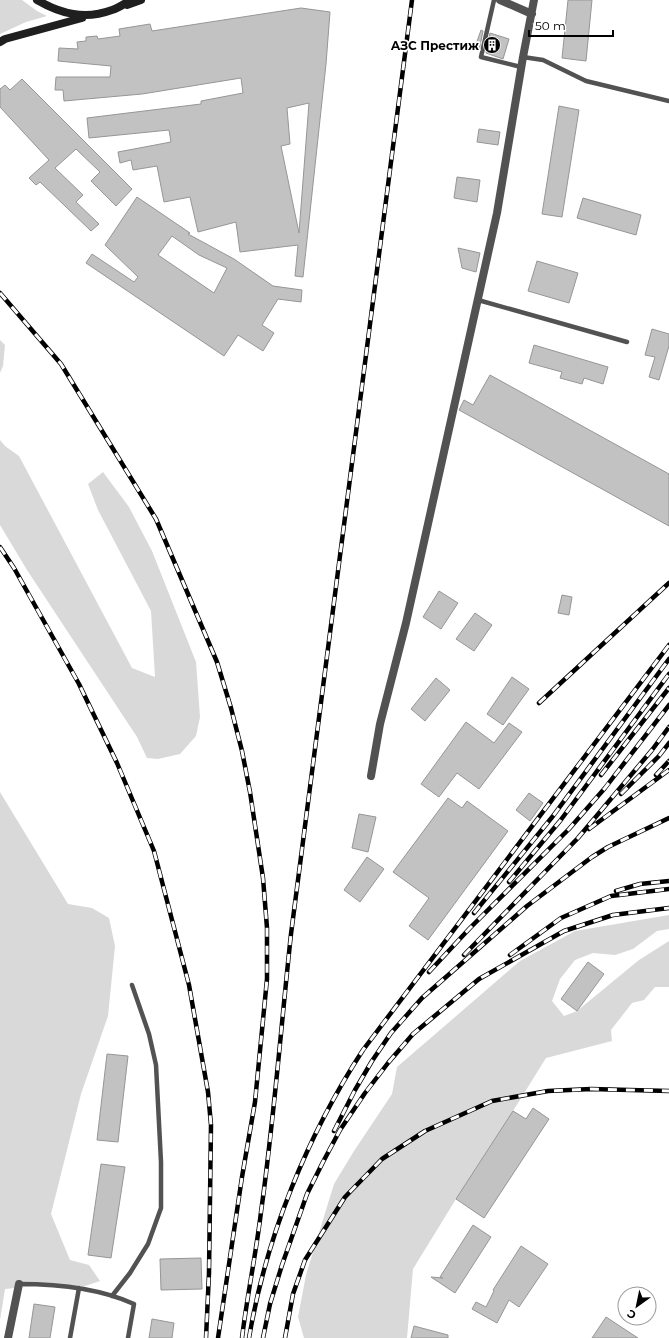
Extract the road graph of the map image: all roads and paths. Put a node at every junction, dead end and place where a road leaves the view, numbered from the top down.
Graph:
1 (37, 0) edge
2 (131, 0) edge
3 (141, 0) edge
4 (494, 0) edge
5 (500, 0) edge
6 (534, 0) edge
7 (113, 10) junction
8 (532, 14) junction
9 (93, 15) junction
10 (0, 42) edge
11 (523, 57) junction
12 (521, 67) junction
13 (669, 101) edge
14 (478, 300) junction
15 (627, 342) dead end
16 (372, 776) dead end
17 (132, 985) dead end
18 (19, 1284) joint
19 (79, 1288) junction
20 (112, 1296) junction
21 (8, 1338) edge
22 (70, 1338) edge
23 (128, 1338) edge

1 - 9 main road
2 - 7 main road
3 - 7 main road
4 - 12 lane
5 - 8 street
6 - 8 street
7 - 9 main road
8 - 11 street
9 - 10 main road
11 - 12 street
11 - 13 lane
12 - 14 street
14 - 15 lane
14 - 16 street
17 - 20 lane
18 - 19 lane
18 - 21 street
19 - 20 lane
19 - 22 lane
20 - 23 lane

